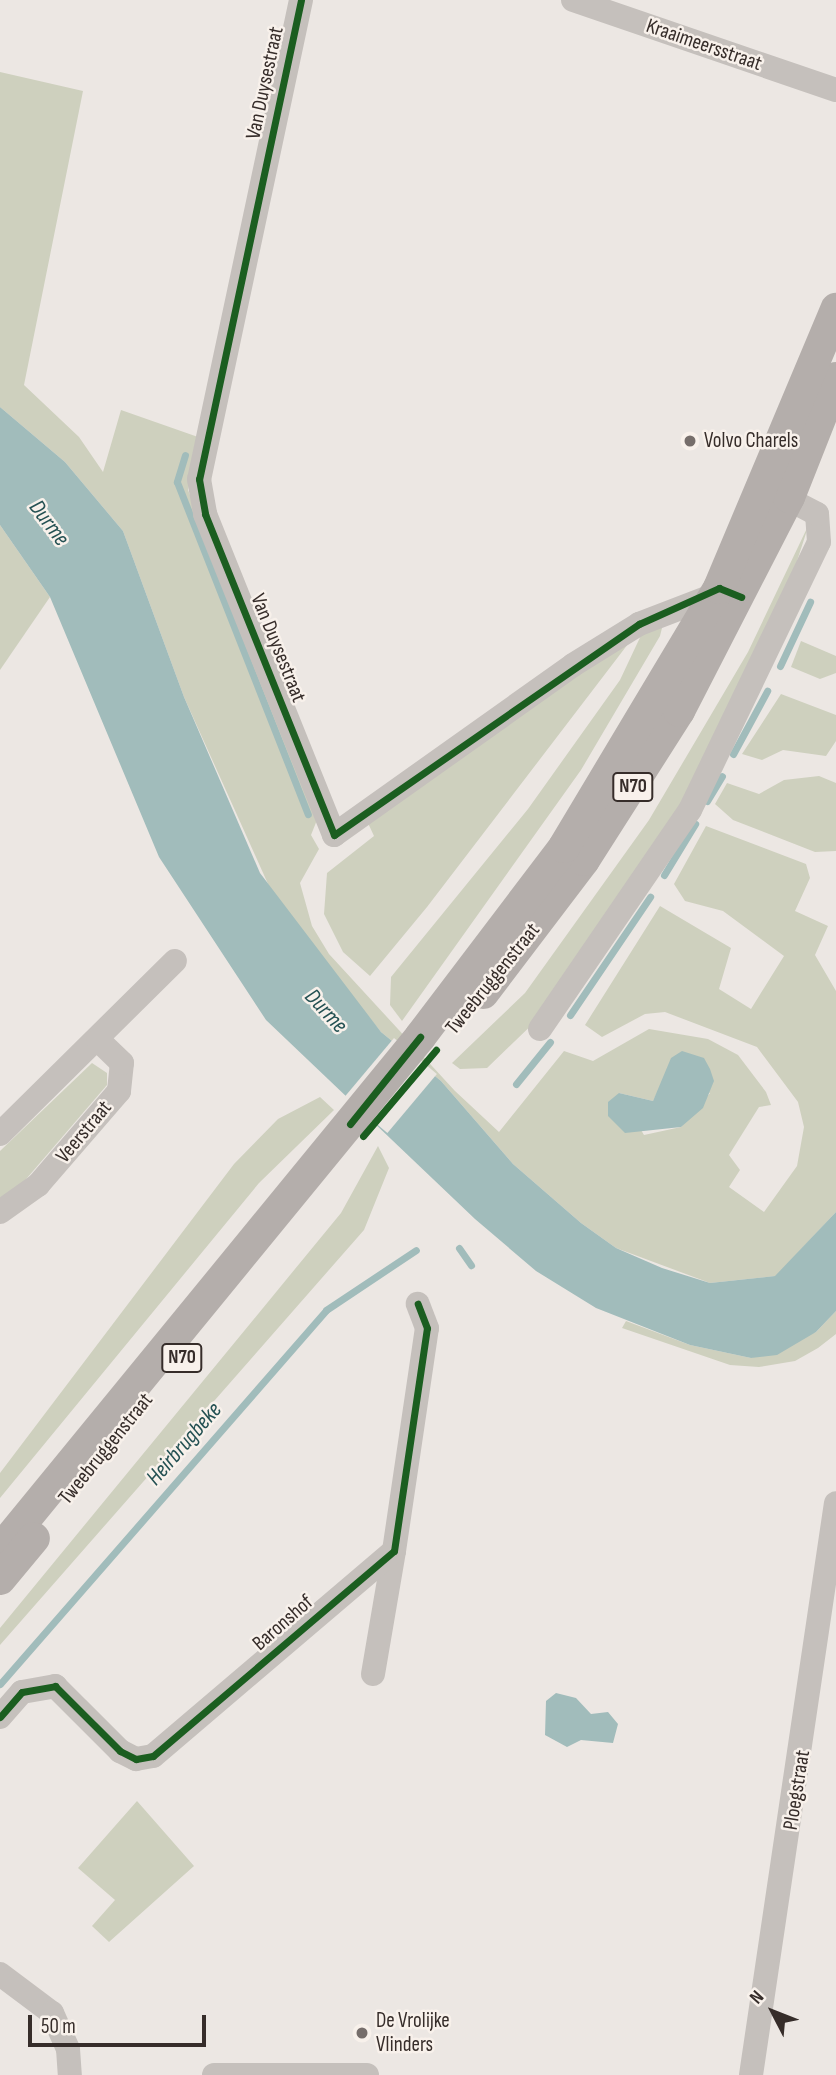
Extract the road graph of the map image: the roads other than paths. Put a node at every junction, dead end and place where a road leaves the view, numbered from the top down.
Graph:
1 (301, 0) edge
2 (573, 0) edge
3 (836, 90) edge
4 (836, 309) edge
5 (836, 378) edge
6 (778, 492) junction
7 (730, 593) junction
8 (176, 961) dead end
9 (540, 1029) dead end
10 (98, 1040) junction
11 (357, 1130) junction
12 (0, 1134) edge
13 (0, 1212) edge
14 (418, 1304) dead end
15 (836, 1503) edge
16 (0, 1550) edge
17 (394, 1551) junction
18 (0, 1579) edge
19 (373, 1674) dead end
20 (0, 1717) edge
21 (0, 1973) edge
22 (71, 2075) edge
23 (214, 2075) edge
24 (367, 2075) edge
25 (751, 2075) edge

1 - 7 street, Van Duysestraat
2 - 3 street, Kraaimeersstraat
4 - 6 main road, Tweebruggenstraat / N70
5 - 6 main road, Tweebruggenstraat / N70
6 - 7 main road, Tweebruggenstraat / N70
6 - 9 street
7 - 11 main road, Tweebruggenstraat / N70
8 - 10 street
10 - 12 street
10 - 13 street, Veerstraat
11 - 16 main road, Tweebruggenstraat / N70
11 - 18 main road, Tweebruggenstraat / N70
14 - 17 street
15 - 25 street, Ploegstraat
17 - 19 street
17 - 20 street, Baronshof
21 - 22 street
23 - 24 street

